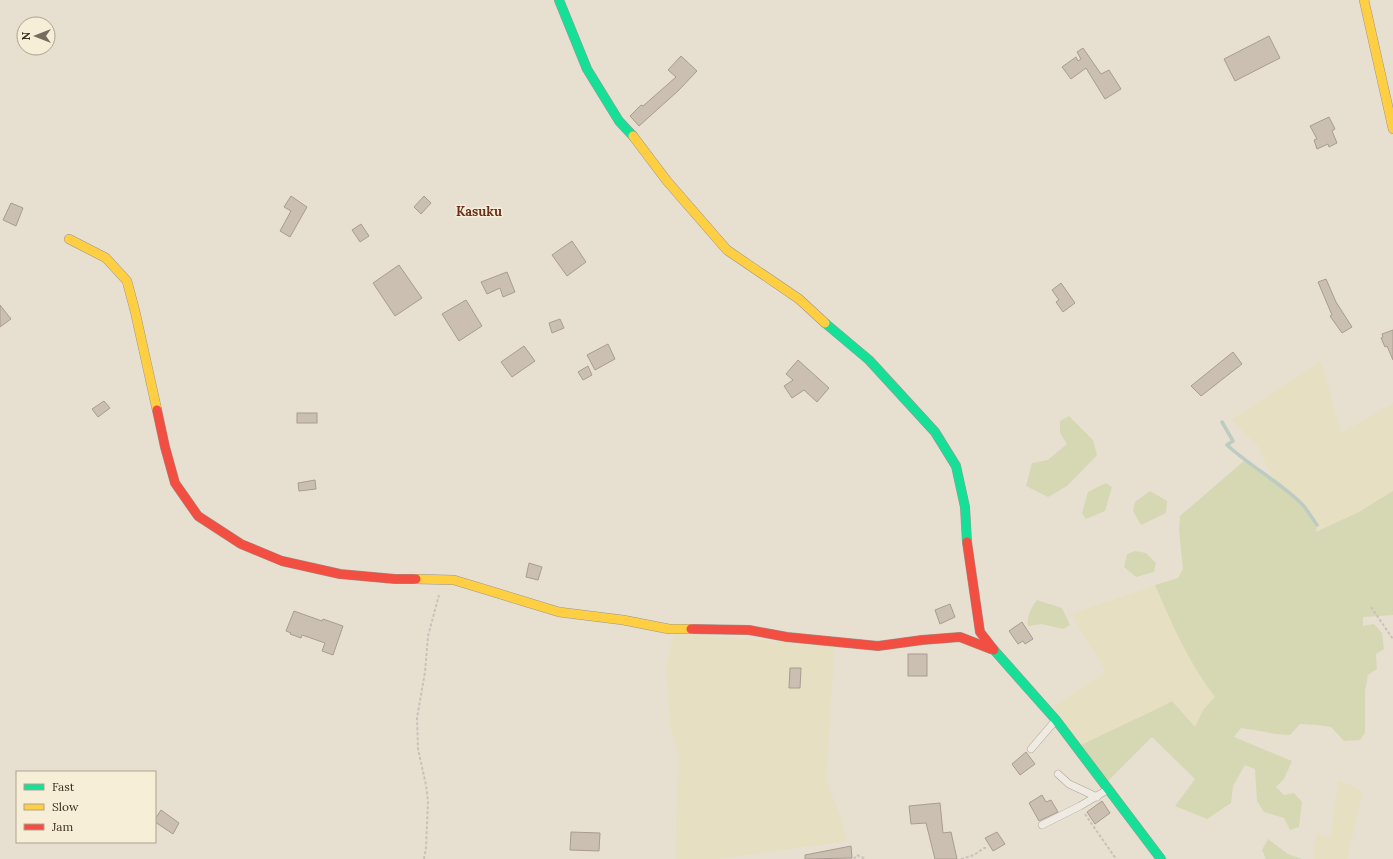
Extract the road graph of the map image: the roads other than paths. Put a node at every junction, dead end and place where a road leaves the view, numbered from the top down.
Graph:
1 (559, 0) edge
2 (1364, 0) edge
3 (1393, 129) edge
4 (69, 239) dead end
5 (994, 650) junction
6 (1056, 720) junction
7 (1031, 749) dead end
8 (1058, 774) dead end
9 (1109, 789) junction
10 (1097, 797) junction
11 (1042, 825) dead end
12 (1161, 859) edge

1 - 5 street
2 - 3 street
4 - 5 street
5 - 6 street
6 - 7 lane
6 - 9 street
8 - 10 lane
9 - 10 lane
9 - 12 street
10 - 11 lane

